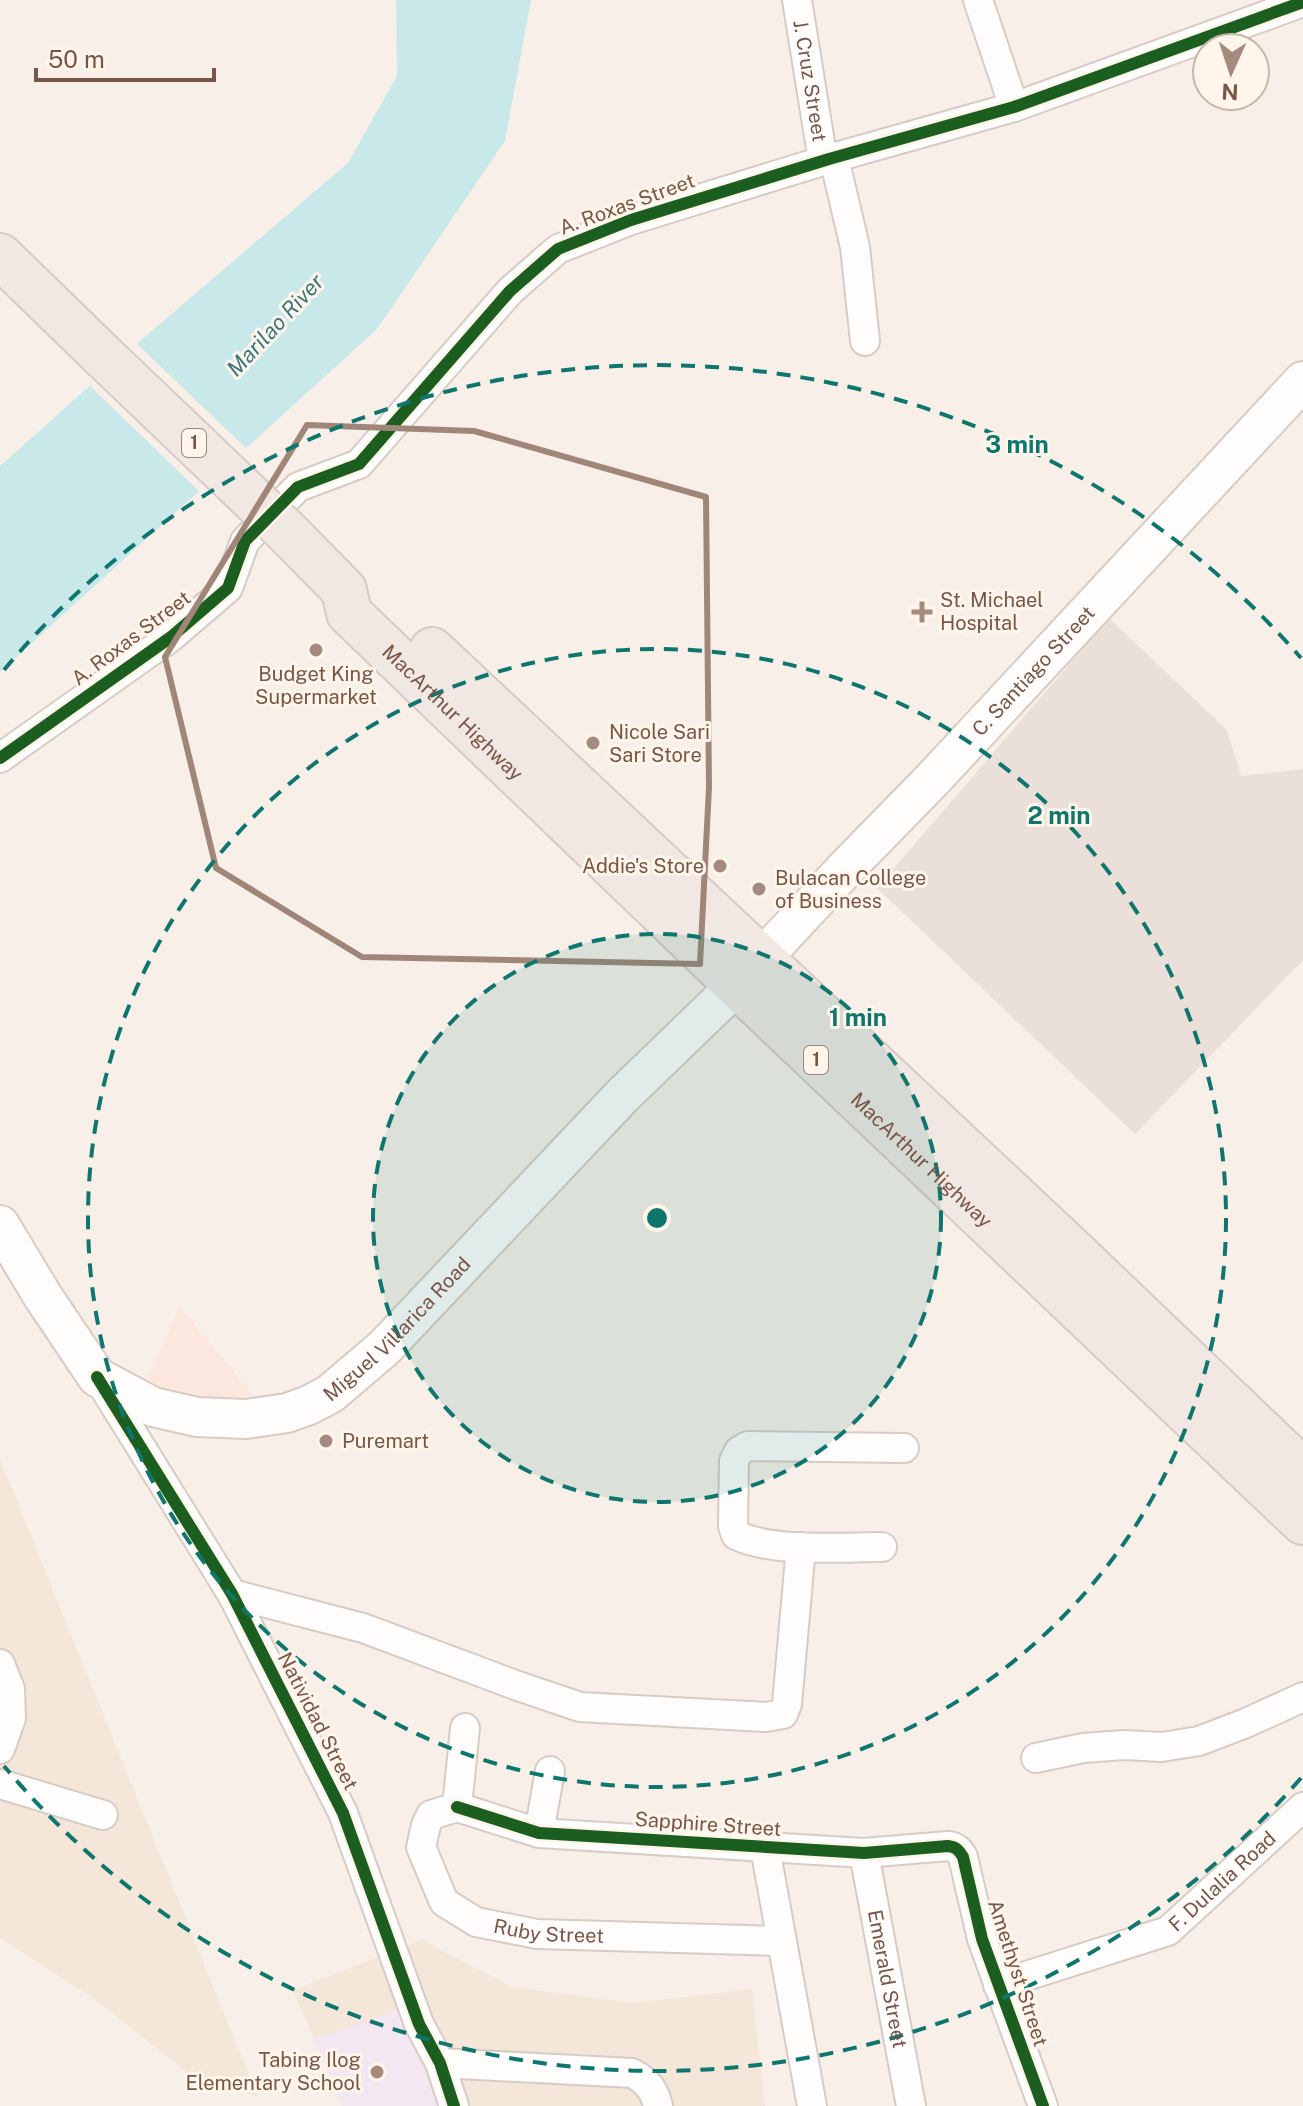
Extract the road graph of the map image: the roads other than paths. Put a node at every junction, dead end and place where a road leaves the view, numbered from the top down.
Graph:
1 (797, 0) edge
2 (978, 0) edge
3 (1303, 2) edge
4 (1014, 107) junction
5 (829, 160) junction
6 (0, 256) edge
7 (865, 341) dead end
8 (1303, 381) edge
9 (0, 758) edge
10 (749, 972) junction
11 (0, 1225) edge
12 (97, 1377) junction
13 (904, 1448) dead end
14 (1303, 1471) edge
15 (1303, 1522) edge
16 (801, 1547) junction
17 (882, 1547) dead end
18 (232, 1594) junction
19 (0, 1664) edge
20 (1303, 1697) edge
21 (465, 1728) dead end
22 (0, 1749) edge
23 (1036, 1758) dead end
24 (550, 1771) dead end
25 (0, 1784) edge
26 (457, 1807) junction
27 (1303, 1807) edge
28 (103, 1815) dead end
29 (539, 1833) junction
30 (765, 1848) junction
31 (960, 1851) joint
32 (864, 1853) junction
33 (781, 1941) junction
34 (998, 1985) junction
35 (440, 2063) junction
36 (454, 2106) edge
37 (658, 2106) edge
38 (812, 2106) edge
39 (911, 2106) edge
40 (1043, 2106) edge

1 - 5 street, J. Cruz Street
2 - 4 street
3 - 4 street, A. Roxas Street
4 - 5 street, A. Roxas Street
5 - 7 street, J. Cruz Street
5 - 9 street, A. Roxas Street
6 - 10 highway, MacArthur Highway / 1, bridge
8 - 10 main road, C. Santiago Street
10 - 12 main road, Miguel Villarica Road
10 - 14 highway, MacArthur Highway / 1
10 - 15 highway, MacArthur Highway / 1
11 - 12 main road, Miguel Villarica Road
12 - 18 street, Natividad Street
13 - 16 street
16 - 17 street
16 - 18 street
18 - 35 street, Natividad Street
19 - 22 street
20 - 23 street
21 - 26 street
24 - 29 street
25 - 28 street
26 - 29 street, Sapphire Street
26 - 33 street, Ruby Street
27 - 34 street, F. Dulalia Road
29 - 30 street, Sapphire Street
30 - 32 street, Sapphire Street
30 - 33 street
31 - 32 street, Sapphire Street
31 - 34 street, Amethyst Street
32 - 39 street, Emerald Street
33 - 38 street
34 - 40 street, Amethyst Street
35 - 36 street, Natividad Street
35 - 37 street

